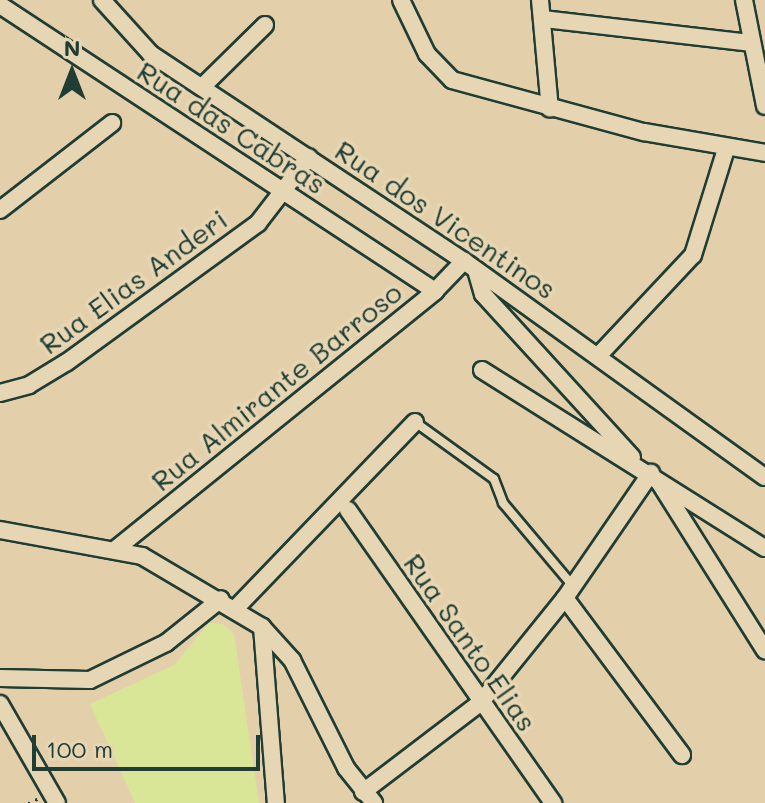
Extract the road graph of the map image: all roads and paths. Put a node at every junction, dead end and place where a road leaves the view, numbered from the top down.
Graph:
1 (401, 0) edge
2 (540, 0) edge
3 (744, 0) edge
4 (110, 2) edge
5 (0, 5) edge
6 (544, 19) junction
7 (265, 25) dead end
8 (751, 43) junction
9 (203, 86) junction
10 (765, 106) edge
11 (550, 109) junction
12 (112, 123) dead end
13 (726, 149) junction
14 (765, 153) edge
15 (309, 157) junction
16 (283, 192) junction
17 (0, 210) edge
18 (470, 265) junction
19 (435, 291) junction
20 (599, 355) junction
21 (482, 370) dead end
22 (0, 393) edge
23 (415, 422) joint
24 (649, 472) junction
25 (765, 477) edge
26 (348, 510) dead end
27 (0, 530) edge
28 (117, 548) junction
29 (765, 548) edge
30 (569, 592) junction
31 (221, 599) junction
32 (236, 608) junction
33 (262, 627) junction
34 (765, 650) edge
35 (0, 678) edge
36 (481, 702) junction
37 (0, 704) edge
38 (682, 755) dead end
39 (369, 798) edge
40 (57, 803) edge
41 (276, 803) edge
42 (553, 803) edge

1 - 11 street
2 - 6 street
3 - 8 street
4 - 9 street, Rua dos Vicentinos
5 - 16 street, Rua das Cabras
6 - 8 street
6 - 11 street
7 - 9 street
8 - 10 street
9 - 15 street, Rua dos Vicentinos
11 - 13 street
12 - 17 street
13 - 14 street
13 - 20 street
15 - 16 street, Rua Elias Anderi
15 - 18 street, Rua dos Vicentinos
16 - 19 street, Rua das Cabras
16 - 22 street, Rua Elias Anderi
18 - 19 street, Rua Almirante Barroso
18 - 20 street, Rua dos Vicentinos
18 - 24 street
19 - 28 street, Rua Almirante Barroso
20 - 25 street, Rua dos Vicentinos
21 - 24 street
23 - 30 lane
23 - 32 street
24 - 29 street
24 - 30 street
24 - 34 street
26 - 36 street, Rua Santo Elias
27 - 28 street
28 - 31 street
30 - 36 street
30 - 38 street
31 - 32 street
31 - 35 street
32 - 33 street
33 - 39 street
33 - 41 street
36 - 39 street
36 - 42 street, Rua Santo Elias
37 - 40 street

